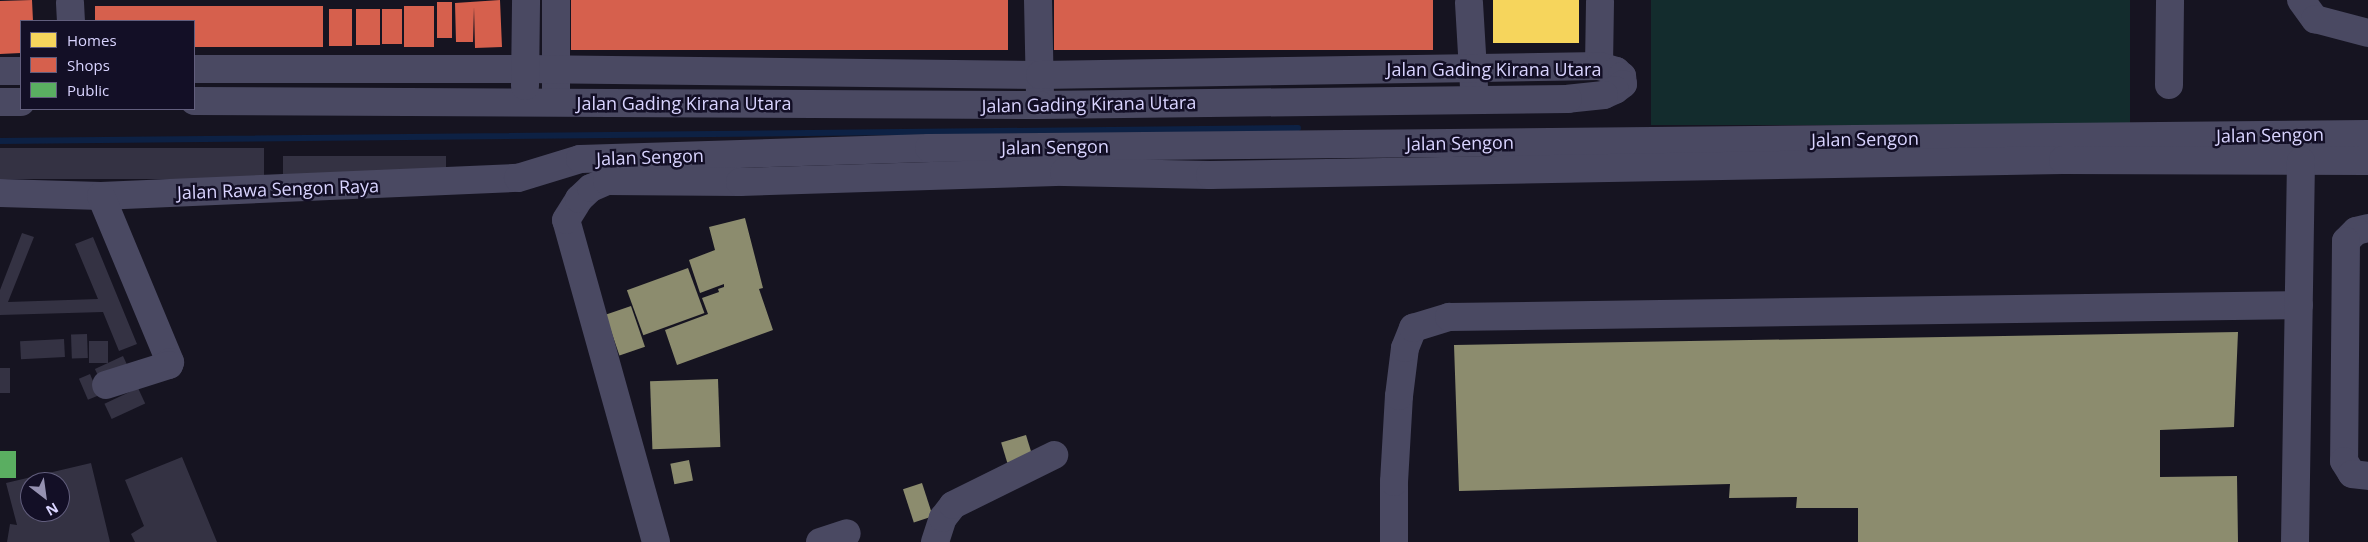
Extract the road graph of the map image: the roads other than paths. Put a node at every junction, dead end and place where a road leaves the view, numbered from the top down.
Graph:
1 (526, 0) edge
2 (556, 0) edge
3 (1038, 0) edge
4 (2170, 0) edge
5 (2301, 0) edge
6 (1600, 2) dead end
7 (1469, 3) dead end
8 (2368, 33) edge
9 (1599, 66) junction
10 (195, 69) edge
11 (526, 69) junction
12 (1474, 69) junction
13 (556, 70) junction
14 (0, 71) edge
15 (20, 71) edge
16 (1040, 76) junction
17 (2169, 85) dead end
18 (1474, 99) junction
19 (195, 101) edge
20 (0, 102) edge
21 (20, 102) edge
22 (525, 102) junction
23 (556, 103) junction
24 (1040, 105) junction
25 (2368, 134) edge
26 (2301, 161) junction
27 (2368, 161) edge
28 (552, 167) joint
29 (1, 194) edge
30 (101, 196) junction
31 (2368, 228) edge
32 (2299, 305) junction
33 (106, 385) dead end
34 (1054, 455) dead end
35 (2368, 476) edge
36 (848, 534) dead end
37 (656, 542) edge
38 (820, 542) edge
39 (934, 542) edge
40 (1394, 542) edge
41 (2295, 542) edge

1 - 11 street
2 - 13 street
3 - 16 street
4 - 17 street
5 - 8 street
6 - 9 street
7 - 12 street
9 - 12 street, Jalan Gading Kirana Utara
9 - 18 street, Jalan Gading Kirana Utara
10 - 11 street, Jalan Gading Kirana Utara
11 - 13 street, Jalan Gading Kirana Utara
11 - 22 street
12 - 16 street, Jalan Gading Kirana Utara
12 - 18 street
13 - 16 street, Jalan Gading Kirana Utara
13 - 23 street
14 - 15 street
16 - 24 street
18 - 24 street, Jalan Gading Kirana Utara
19 - 22 street, Jalan Gading Kirana Utara
20 - 21 street
22 - 23 street, Jalan Gading Kirana Utara
23 - 24 street, Jalan Gading Kirana Utara
25 - 28 street, Jalan Sengon
26 - 27 street
26 - 32 street
26 - 37 street
28 - 30 street, Jalan Rawa Sengon Raya
29 - 30 street, Jalan Rawa Sengon Raya
30 - 33 street
31 - 35 street
32 - 40 street
32 - 41 street
34 - 39 street
36 - 38 street

